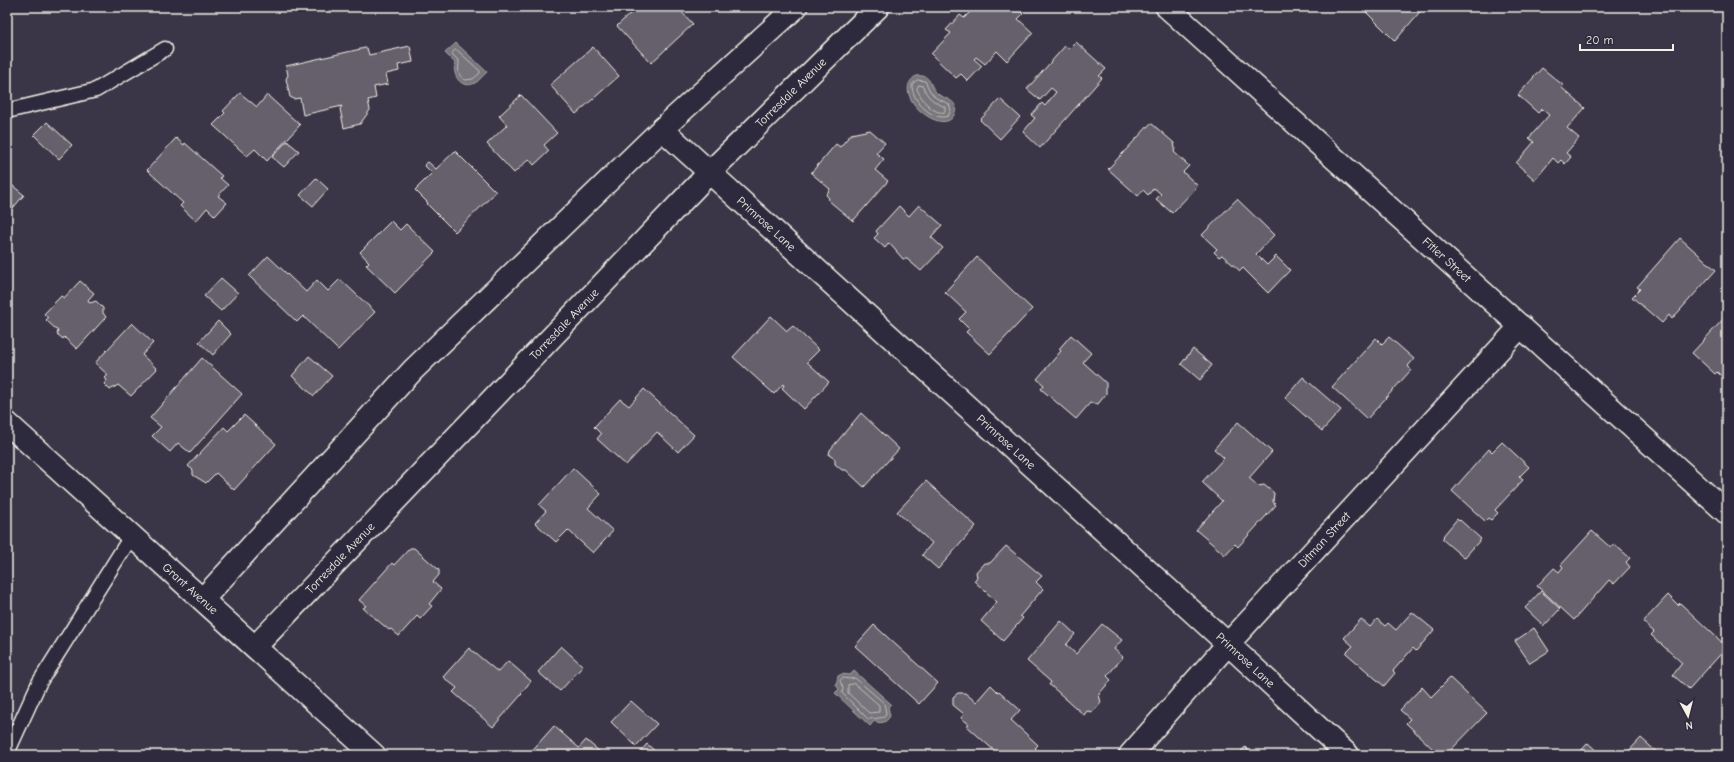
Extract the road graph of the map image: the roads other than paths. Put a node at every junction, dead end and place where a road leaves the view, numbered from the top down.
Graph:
1 (796, 7) edge
2 (878, 7) edge
3 (1167, 7) edge
4 (165, 48) dead end
5 (7, 111) edge
6 (662, 129) junction
7 (710, 172) junction
8 (1521, 326) junction
9 (7, 423) edge
10 (1727, 513) edge
11 (132, 535) junction
12 (203, 599) junction
13 (1228, 644) junction
14 (255, 647) junction
15 (7, 753) edge
16 (374, 755) edge
17 (1130, 755) edge
18 (1348, 755) edge

1 - 6 street
2 - 7 street, Torresdale Avenue
3 - 8 street, Fitler Street
4 - 5 lane
6 - 7 street, Primrose Lane
6 - 12 street
7 - 13 street, Primrose Lane
7 - 14 street, Torresdale Avenue
8 - 10 street, Fitler Street
8 - 13 street, Ditman Street
9 - 11 street, Grant Avenue
11 - 12 street, Grant Avenue
11 - 15 lane
12 - 14 street, Grant Avenue
13 - 17 street, Ditman Street
13 - 18 street, Primrose Lane
14 - 16 street, Grant Avenue

